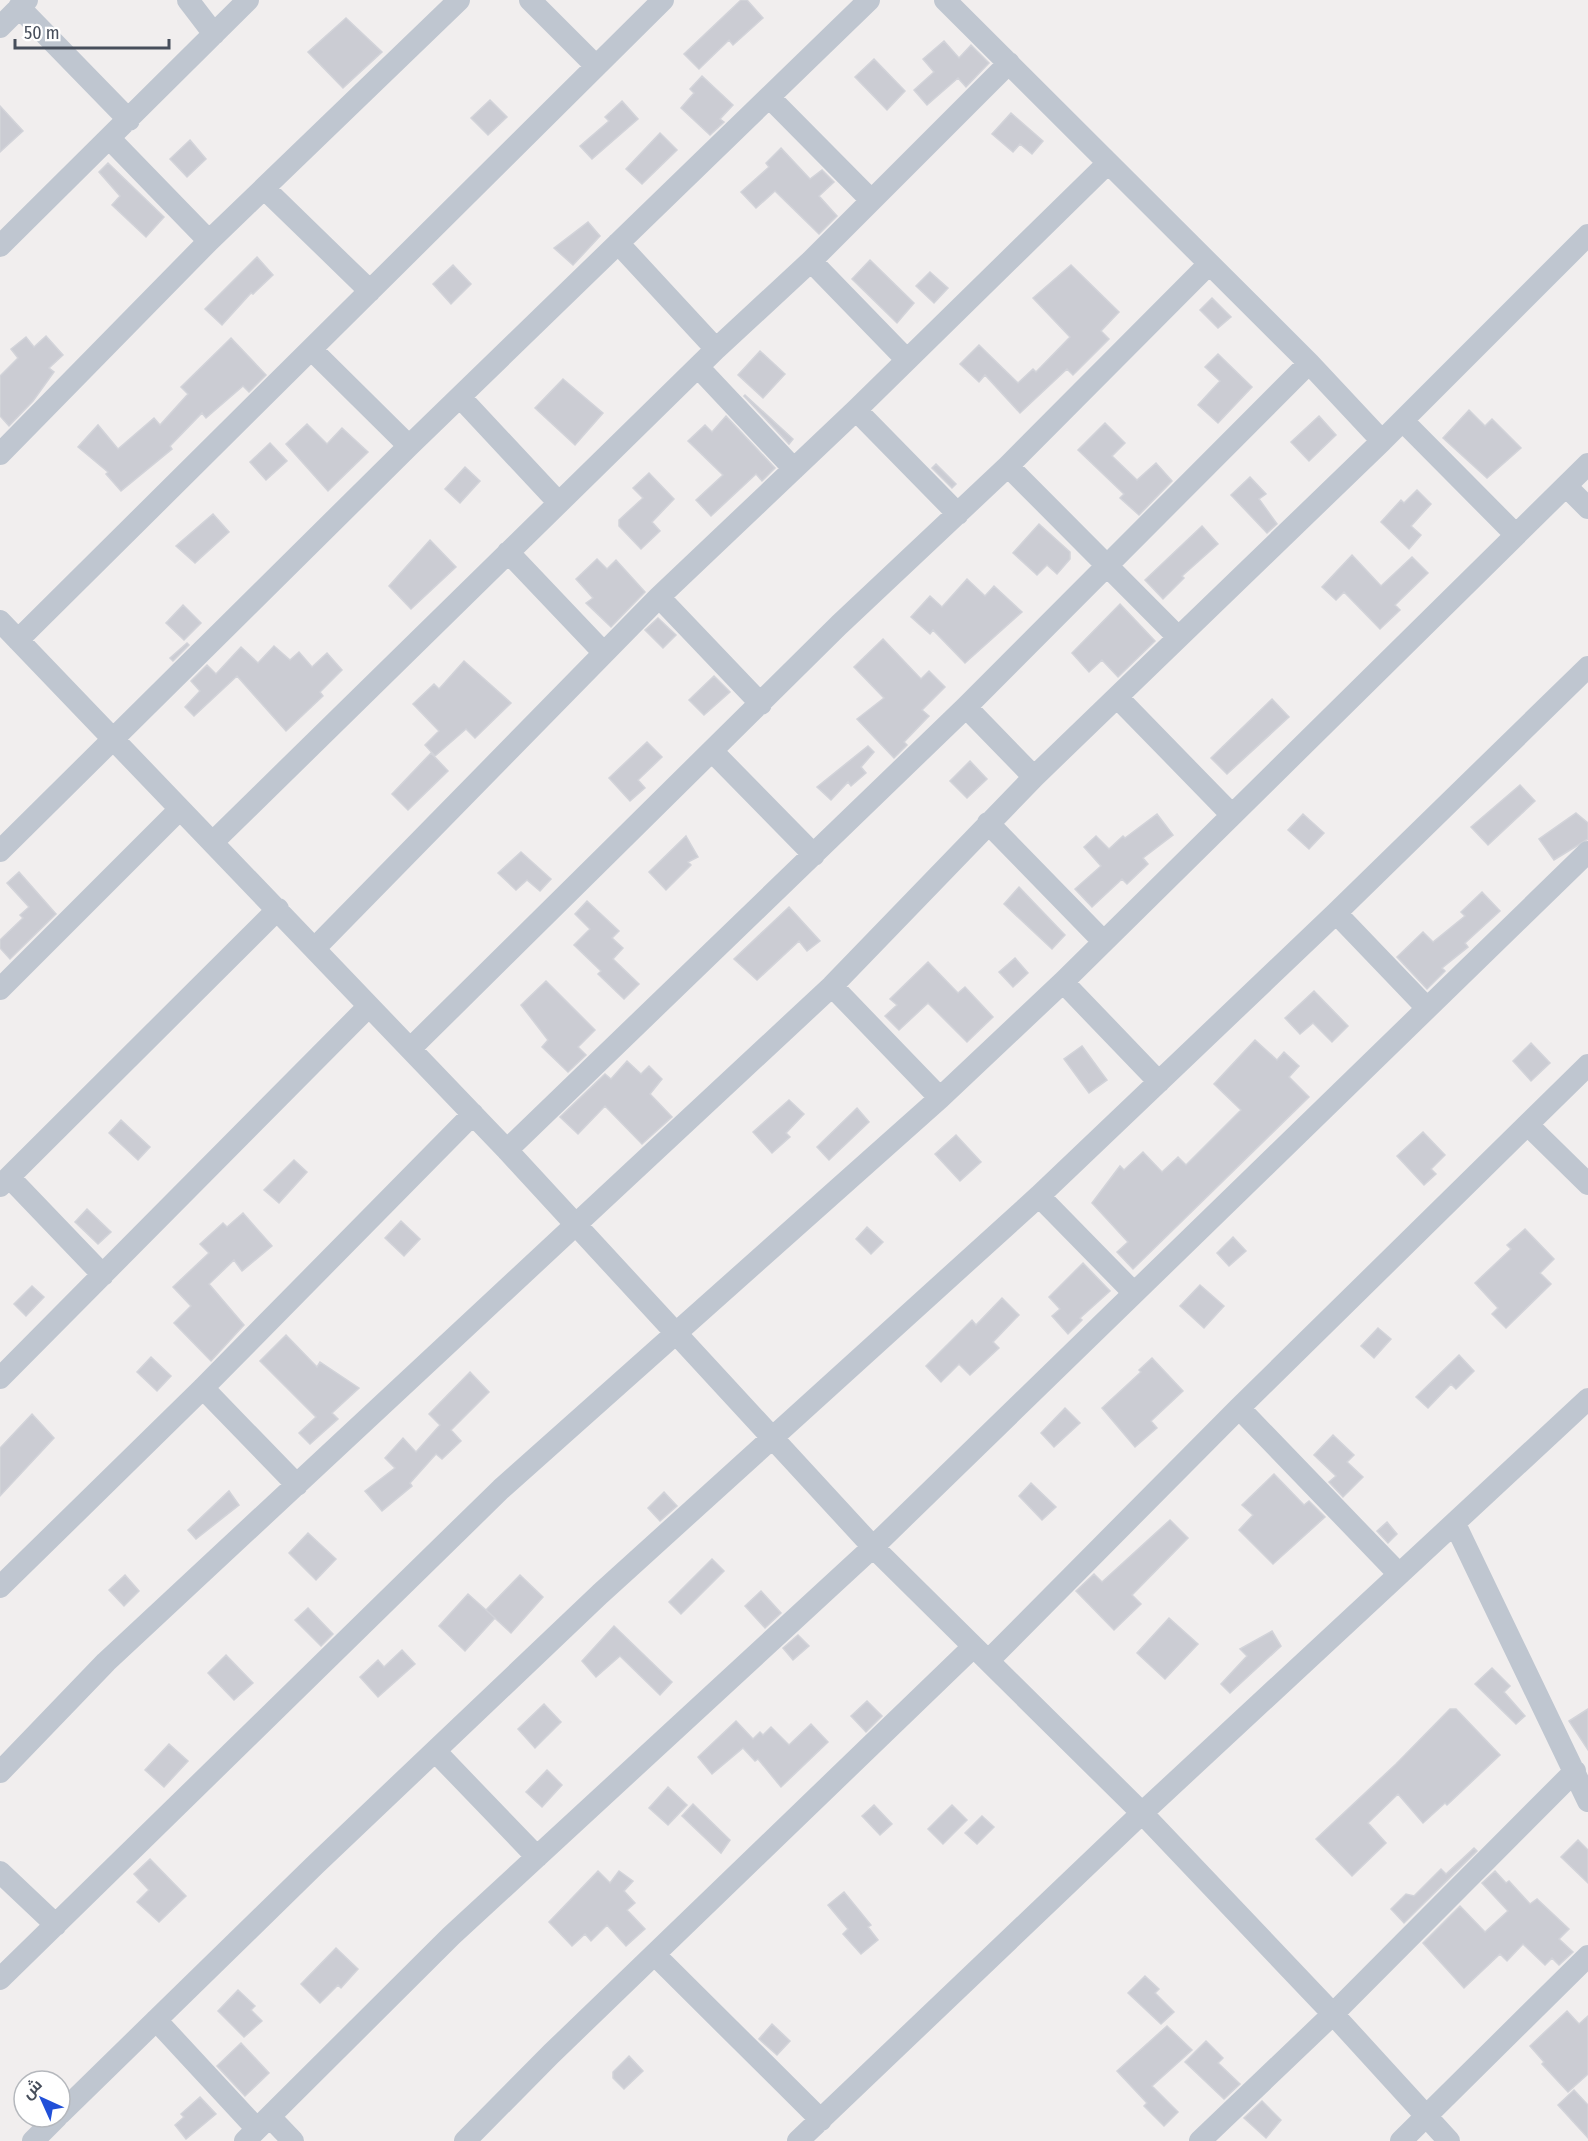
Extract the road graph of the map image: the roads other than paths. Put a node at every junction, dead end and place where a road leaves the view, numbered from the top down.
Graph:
1 (188, 0) edge
2 (248, 0) edge
3 (459, 0) edge
4 (530, 0) edge
5 (663, 0) edge
6 (869, 0) edge
7 (945, 0) edge
8 (10, 14) edge
9 (214, 34) junction
10 (1009, 63) junction
11 (596, 66) junction
12 (769, 97) junction
13 (129, 120) junction
14 (110, 139) junction
15 (1108, 163) junction
16 (266, 189) junction
17 (870, 199) junction
18 (1588, 235) edge
19 (209, 241) junction
20 (618, 243) junction
21 (0, 246) edge
22 (811, 261) junction
23 (1209, 264) junction
24 (370, 291) junction
25 (716, 349) junction
26 (312, 350) junction
27 (907, 360) junction
28 (1309, 363) junction
29 (699, 368) junction
30 (460, 397) junction
31 (856, 410) junction
32 (1403, 421) junction
33 (1382, 441) junction
34 (409, 446) junction
35 (0, 454) edge
36 (1588, 464) edge
37 (1008, 466) junction
38 (794, 470) junction
39 (1566, 486) junction
40 (559, 503) junction
41 (1588, 508) edge
42 (958, 514) junction
43 (1516, 535) junction
44 (508, 552) junction
45 (1106, 565) junction
46 (659, 597) junction
47 (0, 621) edge
48 (1177, 636) junction
49 (18, 640) junction
50 (603, 652) junction
51 (1588, 667) edge
52 (1117, 696) junction
53 (761, 704) junction
54 (966, 706) junction
55 (114, 740) junction
56 (711, 751) junction
57 (1034, 777) junction
58 (180, 809) junction
59 (1232, 815) junction
60 (988, 824) junction
61 (213, 842) junction
62 (0, 851) edge
63 (1588, 852) edge
64 (814, 855) junction
65 (278, 909) junction
66 (1336, 913) junction
67 (1103, 941) junction
68 (316, 947) junction
69 (1063, 982) junction
70 (832, 986) junction
71 (0, 989) edge
72 (369, 1006) junction
73 (1427, 1008) junction
74 (411, 1048) junction
75 (1588, 1065) edge
76 (1159, 1082) junction
77 (940, 1098) junction
78 (473, 1114) junction
79 (1528, 1125) junction
80 (507, 1150) junction
81 (5, 1182) edge
82 (1588, 1184) edge
83 (1039, 1196) junction
84 (577, 1224) junction
85 (103, 1275) junction
86 (1134, 1293) junction
87 (676, 1333) junction
88 (0, 1378) edge
89 (203, 1388) junction
90 (1588, 1399) edge
91 (1239, 1408) junction
92 (773, 1437) junction
93 (297, 1485) junction
94 (1455, 1524) junction
95 (873, 1547) junction
96 (1398, 1573) junction
97 (0, 1587) edge
98 (981, 1653) junction
99 (436, 1752) junction
100 (1575, 1771) junction
101 (0, 1772) edge
102 (1588, 1801) edge
103 (1142, 1813) junction
104 (537, 1857) junction
105 (0, 1872) edge
106 (56, 1925) junction
107 (655, 1955) junction
108 (1588, 1956) edge
109 (0, 1979) edge
110 (1334, 2014) junction
111 (156, 2020) junction
112 (72, 2103) edge
113 (1426, 2116) junction
114 (820, 2120) junction
115 (45, 2129) edge
116 (257, 2129) edge
117 (33, 2141) edge
118 (293, 2141) edge
119 (465, 2141) edge
120 (798, 2141) edge
121 (1200, 2141) edge
122 (1401, 2141) edge
123 (1449, 2141) edge

1 - 9 street
2 - 9 street
3 - 16 street
4 - 11 street
5 - 11 street
6 - 12 street
7 - 10 street
8 - 13 street
9 - 13 street
10 - 15 street
10 - 17 street
11 - 24 street
12 - 17 street
12 - 20 street
13 - 14 street
14 - 19 street
14 - 21 street
15 - 23 street
15 - 27 street
16 - 19 street
16 - 24 street
17 - 22 street
18 - 32 street
19 - 35 street
20 - 25 street
20 - 30 street
22 - 25 street
22 - 27 street
23 - 28 street
23 - 37 street
24 - 26 street
25 - 29 street
26 - 34 street
26 - 49 street
27 - 31 street
28 - 33 street
28 - 45 street
29 - 38 street
29 - 40 street
30 - 34 street
30 - 40 street
31 - 38 street
31 - 42 street
32 - 33 street
32 - 43 street
33 - 48 street
34 - 55 street
36 - 39 street
37 - 42 street
37 - 45 street
38 - 46 street
39 - 41 street
39 - 43 street
40 - 44 street
42 - 53 street
43 - 59 street
44 - 50 street
44 - 61 street
45 - 48 street
45 - 54 street
46 - 50 street
46 - 53 street
47 - 49 street
48 - 52 street
49 - 55 street
50 - 68 street
51 - 66 street
52 - 57 street
52 - 59 street
53 - 56 street
54 - 57 street
54 - 64 street
55 - 58 street
55 - 62 street
56 - 64 street
56 - 74 street
57 - 60 street
58 - 61 street
58 - 71 street
59 - 67 street
60 - 67 street
60 - 70 street
61 - 65 street
63 - 73 street
64 - 80 street
65 - 68 street
65 - 81 street
66 - 73 street
66 - 76 street
67 - 69 street
68 - 72 street
69 - 76 street
69 - 77 street
70 - 77 street
70 - 84 street
72 - 74 street
72 - 85 street
73 - 86 street
74 - 78 street
75 - 79 street
76 - 83 street
77 - 87 street
78 - 80 street
78 - 89 street
79 - 82 street
79 - 91 street
80 - 84 street
81 - 85 street
83 - 86 street
83 - 92 street
84 - 87 street
84 - 93 street
85 - 88 street
86 - 95 street
87 - 92 street
87 - 106 street
89 - 93 street
89 - 97 street
90 - 94 street
91 - 96 street
91 - 98 street
92 - 95 street
92 - 99 street
93 - 101 street
94 - 96 street
94 - 100 street
95 - 98 street
95 - 104 street
96 - 103 street
98 - 103 street
98 - 107 street
99 - 104 street
99 - 111 street
100 - 102 street
100 - 110 street
103 - 110 street
103 - 114 street
104 - 116 street
105 - 106 street
106 - 109 street
107 - 114 street
107 - 119 street
108 - 113 street
110 - 113 street
110 - 121 street
111 - 112 street
111 - 116 street
113 - 122 street
113 - 123 street
114 - 120 street
115 - 117 street
116 - 118 street

